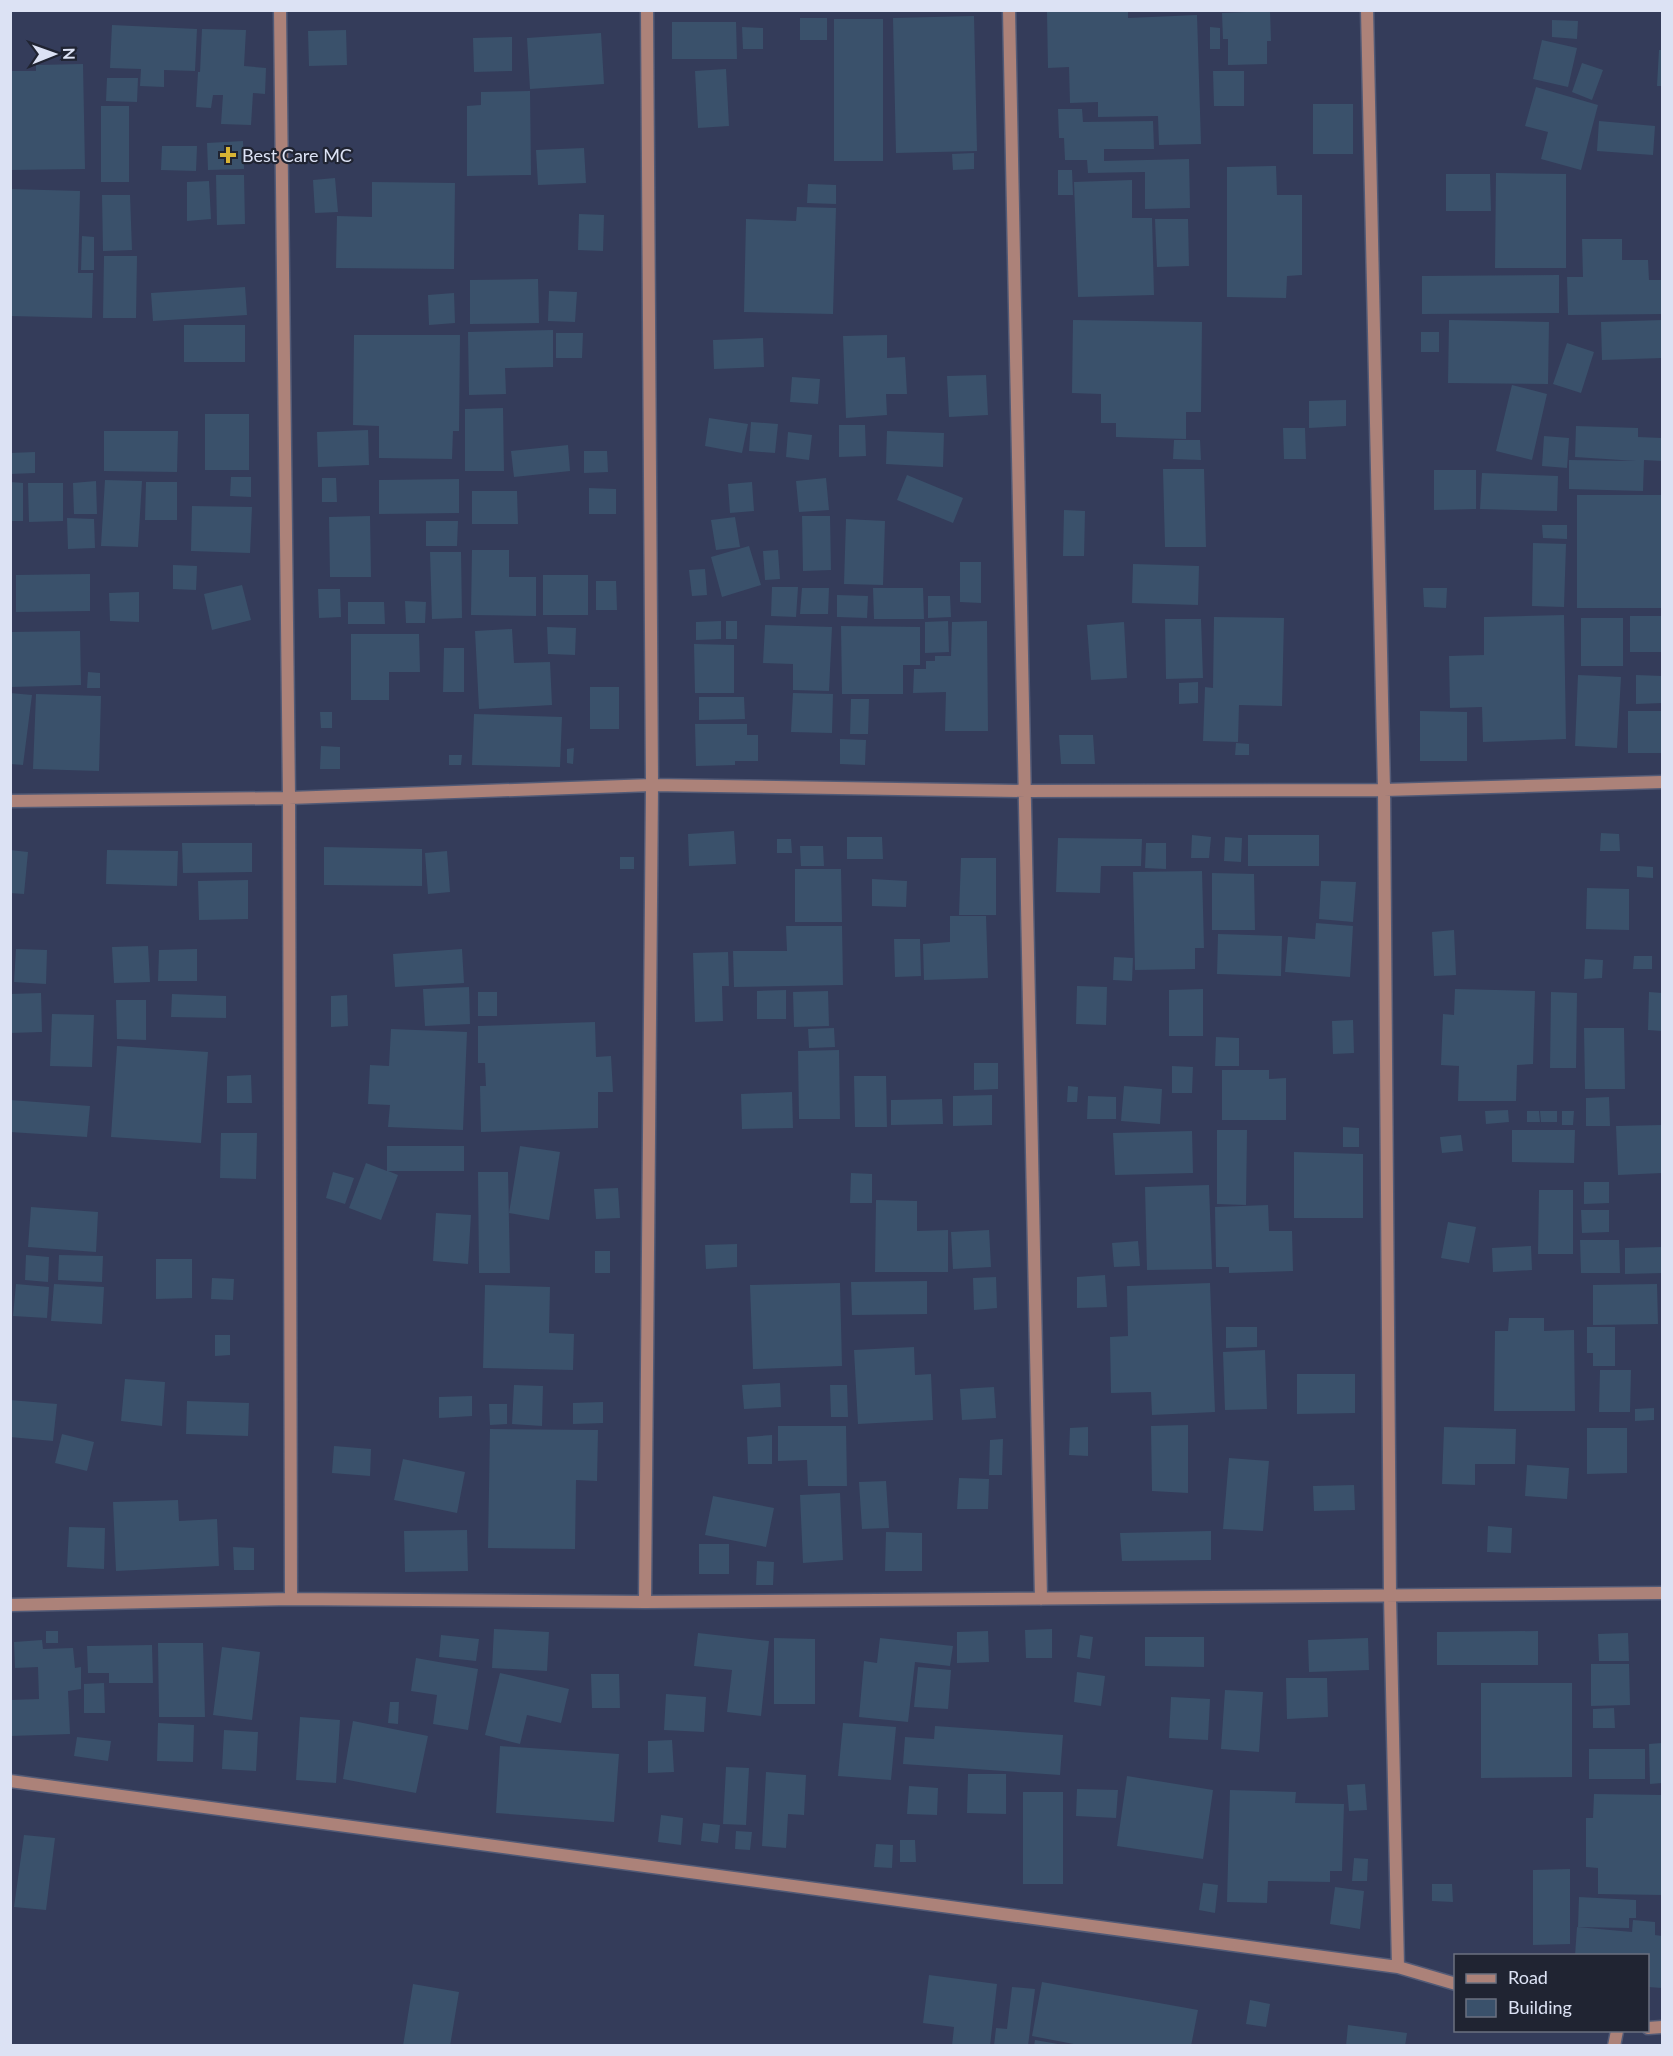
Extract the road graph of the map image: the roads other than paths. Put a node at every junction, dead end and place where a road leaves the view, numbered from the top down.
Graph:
1 (279, 10) edge
2 (647, 10) edge
3 (1009, 10) edge
4 (1367, 10) edge
5 (1662, 782) edge
6 (652, 785) junction
7 (1384, 790) junction
8 (1024, 791) junction
9 (289, 798) junction
10 (10, 801) edge
11 (1662, 1593) edge
12 (1390, 1596) junction
13 (291, 1599) junction
14 (1041, 1599) junction
15 (645, 1602) junction
16 (10, 1605) edge
17 (10, 1781) edge
18 (1398, 1967) junction
19 (1454, 1984) edge

1 - 9 street
2 - 6 street
3 - 8 street
4 - 7 street
5 - 7 street
6 - 8 street
6 - 9 street
6 - 15 street
7 - 8 street
7 - 12 street
8 - 14 street
9 - 10 street
9 - 13 street
11 - 12 street
12 - 14 street
12 - 18 street
13 - 15 street
13 - 16 street
14 - 15 street
17 - 18 street
18 - 19 street

